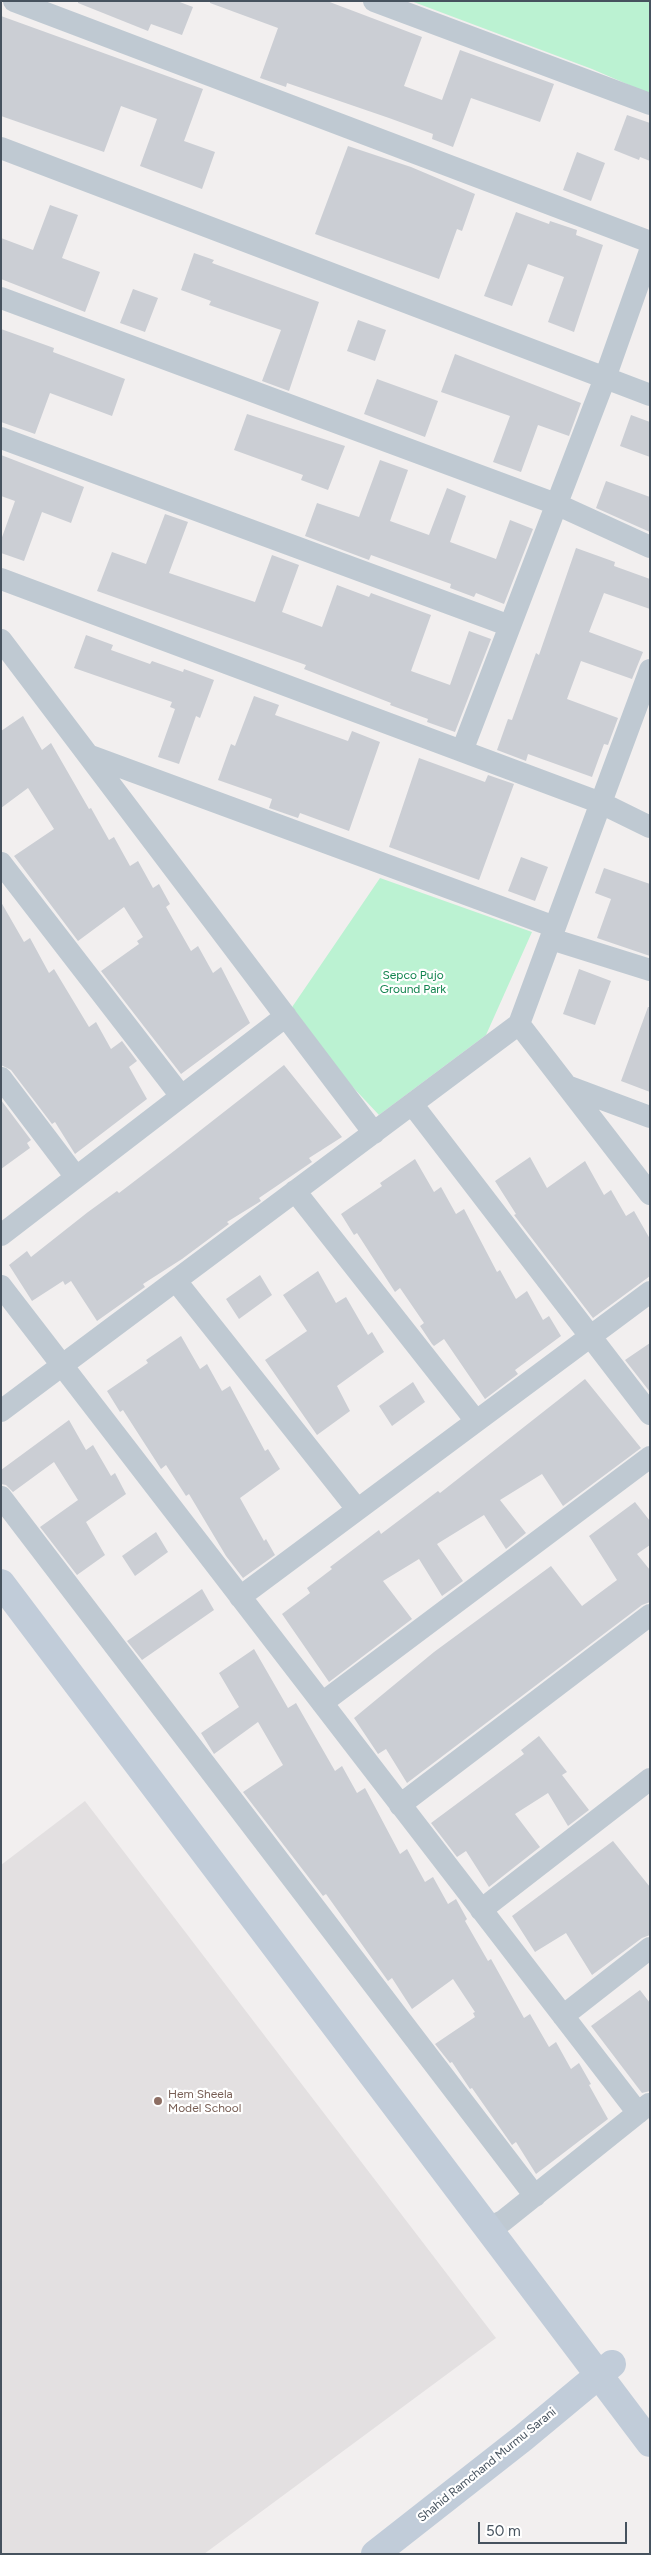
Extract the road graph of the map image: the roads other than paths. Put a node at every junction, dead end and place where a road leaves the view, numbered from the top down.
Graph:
1 (14, 1) edge
2 (374, 1) edge
3 (650, 104) edge
4 (1, 148) edge
5 (650, 242) edge
6 (650, 251) edge
7 (1, 298) edge
8 (604, 378) junction
9 (650, 395) edge
10 (1, 438) edge
11 (556, 504) junction
12 (650, 547) edge
13 (1, 579) edge
14 (510, 626) junction
15 (1, 640) edge
16 (650, 670) edge
17 (462, 751) junction
18 (88, 755) junction
19 (601, 803) junction
20 (650, 827) edge
21 (1, 863) edge
22 (553, 933) junction
23 (650, 970) edge
24 (286, 1016) junction
25 (519, 1024) junction
26 (1, 1078) edge
27 (566, 1085) junction
28 (182, 1096) junction
29 (412, 1104) junction
30 (650, 1117) edge
31 (374, 1133) junction
32 (76, 1177) junction
33 (296, 1192) junction
34 (650, 1194) edge
35 (1, 1235) edge
36 (176, 1281) junction
37 (1, 1286) edge
38 (650, 1292) edge
39 (590, 1336) junction
40 (62, 1365) junction
41 (1, 1411) edge
42 (650, 1414) edge
43 (476, 1421) junction
44 (650, 1458) edge
45 (1, 1497) edge
46 (358, 1509) junction
47 (1, 1561) edge
48 (1, 1583) edge
49 (240, 1597) junction
50 (650, 1615) edge
51 (322, 1703) junction
52 (650, 1779) edge
53 (400, 1805) junction
54 (481, 1910) junction
55 (650, 1948) edge
56 (563, 2016) junction
57 (644, 2109) edge
58 (534, 2196) junction
59 (495, 2225) junction
60 (605, 2370) junction
61 (650, 2414) edge
62 (650, 2443) edge
63 (375, 2554) edge

1 - 5 street
2 - 3 street
4 - 8 street
6 - 8 street
7 - 11 street
8 - 9 street
8 - 11 street
10 - 14 street
11 - 12 street
11 - 14 street
13 - 17 street
14 - 17 street
15 - 18 street
16 - 19 street
17 - 19 street
18 - 22 street
18 - 24 street
19 - 20 street
19 - 22 street
21 - 28 street
22 - 23 street
22 - 25 street
24 - 28 street
24 - 31 street
25 - 27 street
25 - 29 street
26 - 32 street
27 - 30 street
27 - 34 street
28 - 32 street
29 - 31 street
29 - 39 street
31 - 33 street
32 - 35 street
33 - 36 street
33 - 43 street
36 - 40 street
36 - 46 street
37 - 40 street
38 - 39 street
39 - 42 street
39 - 43 street
40 - 41 street
40 - 49 street
43 - 46 street
44 - 51 street
45 - 58 street
46 - 49 street
47 - 59 street
48 - 59 street
49 - 51 street
50 - 53 street
51 - 53 street
52 - 54 street
53 - 54 street
54 - 56 street
55 - 56 street
56 - 57 street
57 - 58 street
58 - 59 street
59 - 60 street
60 - 61 street
60 - 62 street
60 - 63 street, Shahid Ramchand Murmu Sarani

